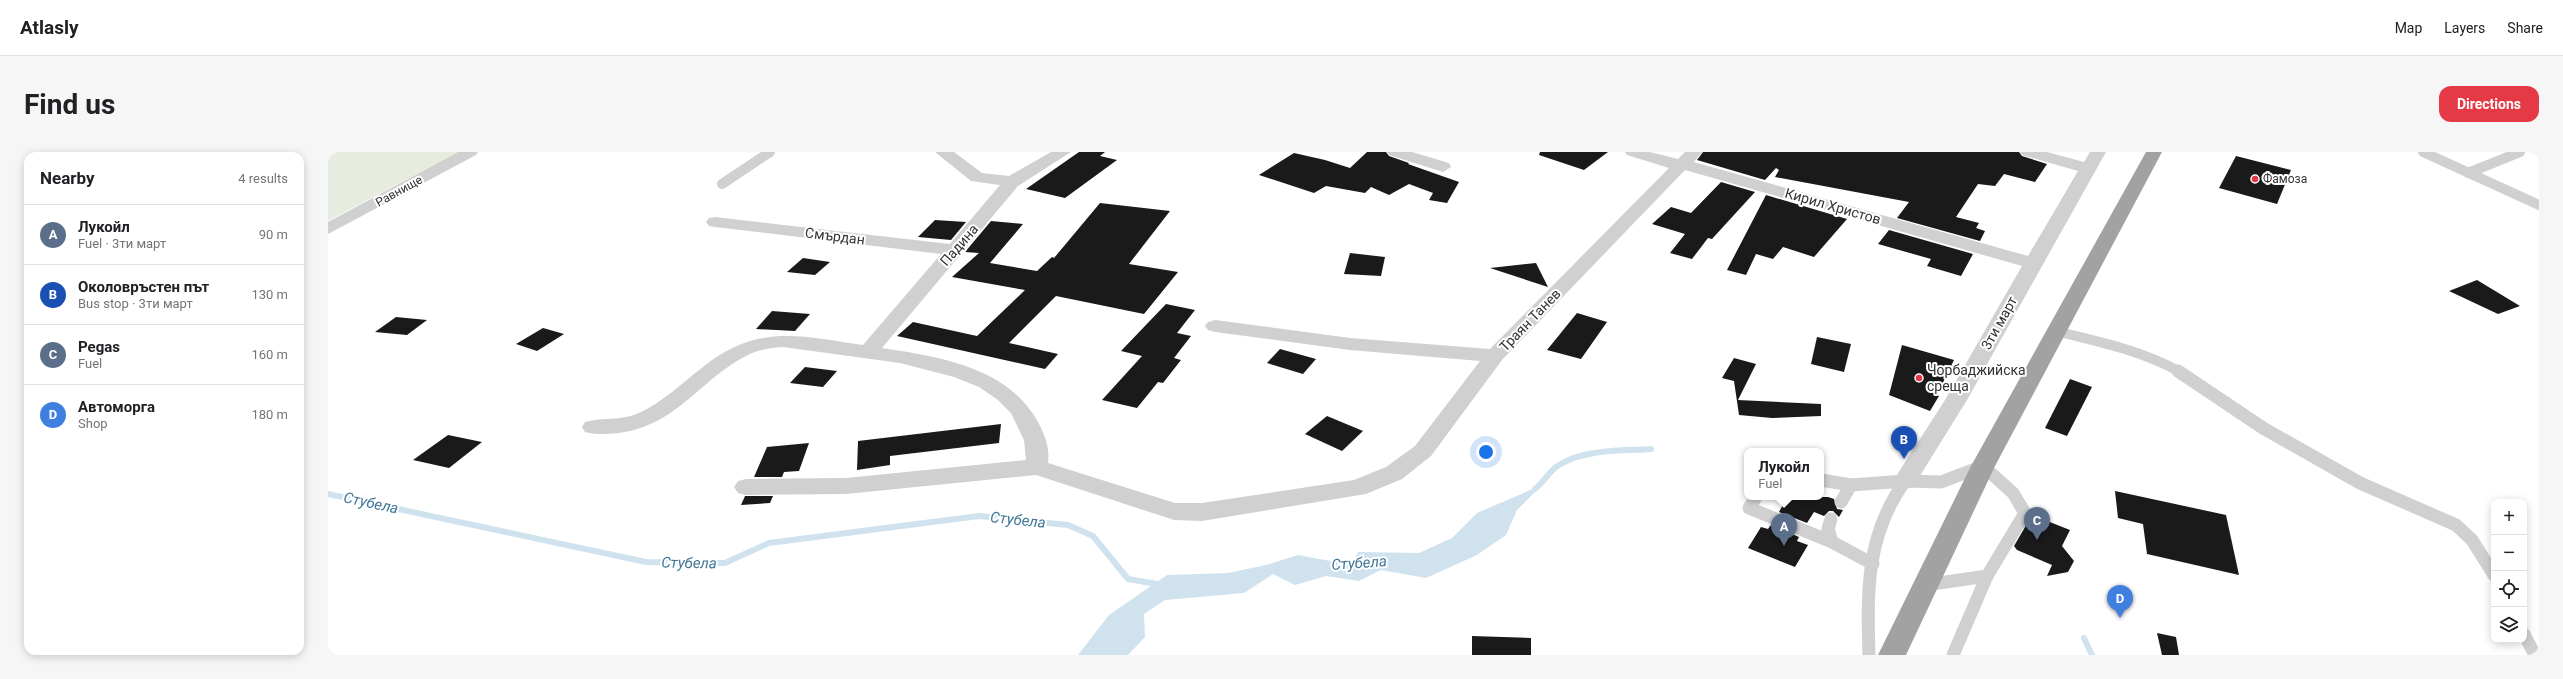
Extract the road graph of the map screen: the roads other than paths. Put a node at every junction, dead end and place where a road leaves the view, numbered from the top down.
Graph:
1 (470, 152) edge
2 (770, 152) edge
3 (943, 152) edge
4 (1063, 152) edge
5 (1396, 152) edge
6 (1633, 152) edge
7 (2028, 152) edge
8 (2154, 152) edge
9 (2423, 152) edge
10 (2520, 152) edge
11 (1688, 158) edge
12 (2093, 160) edge
13 (1443, 167) dead end
14 (2468, 173) junction
15 (1012, 182) junction
16 (722, 184) dead end
17 (2539, 205) edge
18 (714, 222) dead end
19 (328, 229) edge
20 (954, 250) junction
21 (2032, 263) junction
22 (1215, 326) dead end
23 (2056, 331) junction
24 (868, 353) junction
25 (1494, 356) junction
26 (593, 427) dead end
27 (1983, 466) junction
28 (1036, 467) junction
29 (1824, 480) edge
30 (1905, 482) junction
31 (1851, 485) junction
32 (746, 487) dead end
33 (1754, 500) edge
34 (1841, 502) dead end
35 (1831, 519) dead end
36 (1832, 542) junction
37 (1872, 564) junction
38 (2491, 571) edge
39 (1987, 576) junction
40 (1925, 585) junction
41 (2527, 640) edge
42 (1868, 655) edge
43 (1892, 655) edge
44 (1953, 655) edge
45 (2535, 655) edge

1 - 19 street, Равнище
2 - 16 lane
3 - 15 street
4 - 15 street, Падина
5 - 13 street
6 - 11 street, Кирил Христов
7 - 12 street
8 - 23 highway
9 - 14 lane
10 - 14 lane
11 - 21 street, Кирил Христов
11 - 25 street, Траян Танев
12 - 21 street, 3ти март
14 - 17 lane
15 - 20 street, Падина
18 - 20 street, Смърдан
20 - 24 street, Падина
21 - 30 street, 3ти март
22 - 25 street, Траян Танев
23 - 27 highway
23 - 38 lane
24 - 26 street
24 - 28 street
25 - 28 street
27 - 30 lane
27 - 39 lane
27 - 40 highway
28 - 32 street
29 - 31 lane
30 - 31 lane
30 - 37 lane, 3ти март
31 - 34 lane
33 - 36 lane
35 - 36 lane
36 - 37 lane
37 - 42 lane, 3ти март
39 - 40 lane
39 - 44 lane
40 - 43 highway
41 - 45 lane

